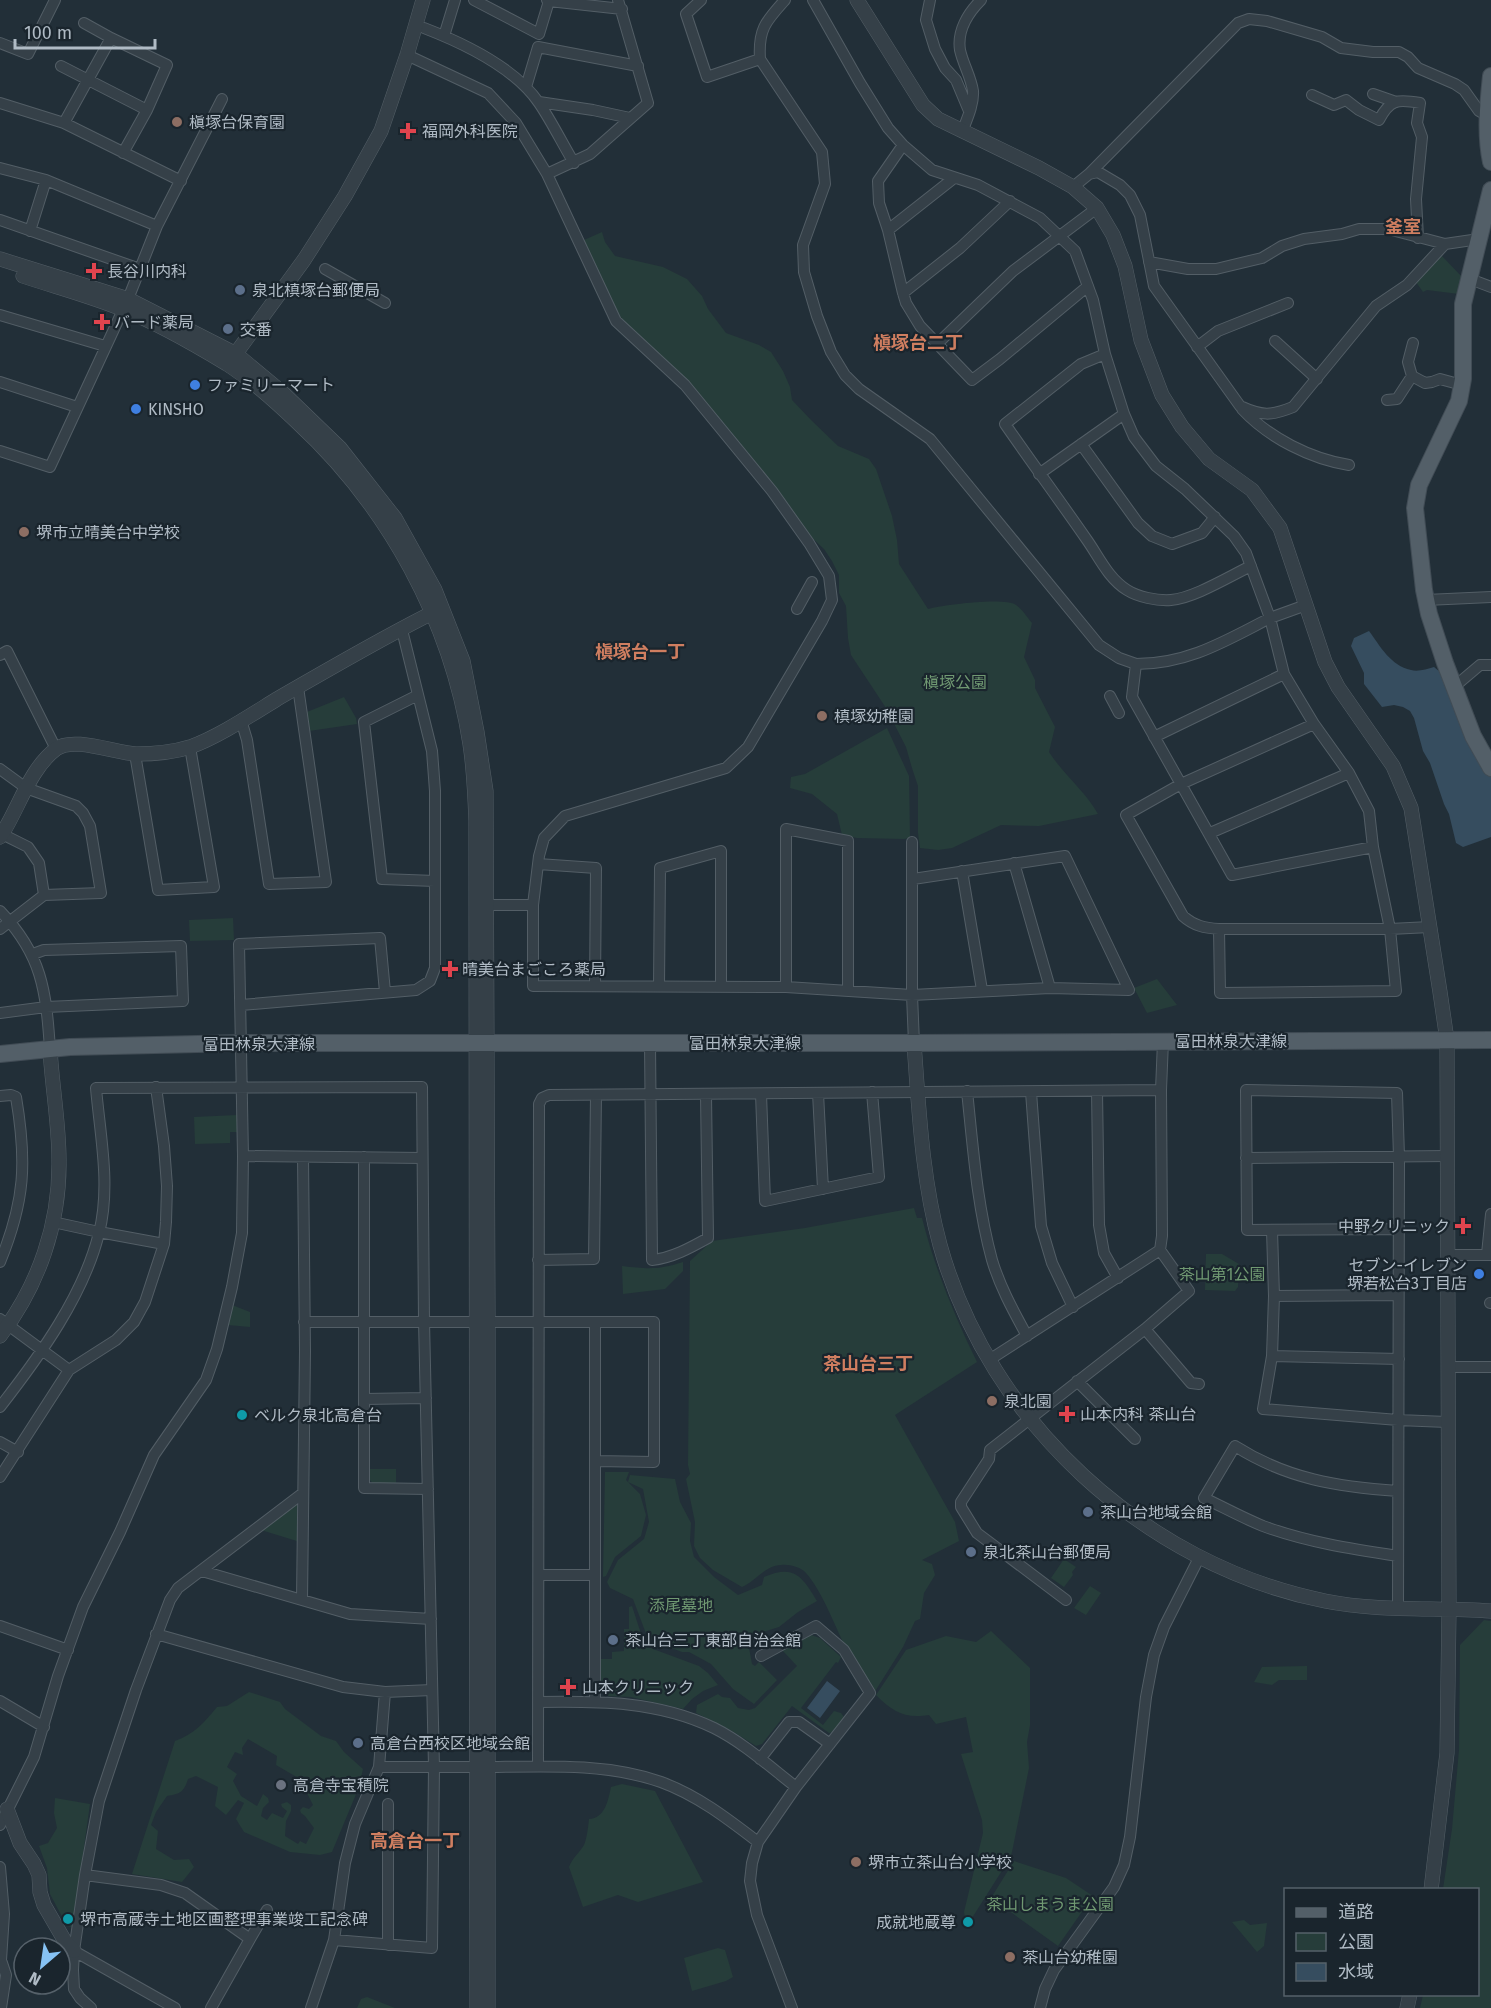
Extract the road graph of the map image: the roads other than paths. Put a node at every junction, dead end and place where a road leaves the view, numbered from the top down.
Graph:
1 (55, 0) edge
2 (423, 0) edge
3 (454, 0) edge
4 (474, 0) edge
5 (548, 0) edge
6 (701, 0) edge
7 (785, 0) edge
8 (813, 0) edge
9 (857, 0) edge
10 (930, 0) edge
11 (981, 0) edge
12 (620, 5) edge
13 (84, 23) dead end
14 (424, 28) dead end
15 (539, 34) junction
16 (444, 36) junction
17 (111, 38) junction
18 (0, 43) edge
19 (538, 47) junction
20 (407, 55) junction
21 (760, 59) junction
22 (61, 66) dead end
23 (638, 66) junction
24 (1491, 76) edge
25 (88, 80) junction
26 (526, 87) junction
27 (1372, 94) dead end
28 (1312, 95) dead end
29 (222, 99) dead end
30 (538, 102) junction
31 (1396, 102) junction
32 (0, 103) edge
33 (1489, 109) edge
34 (147, 110) junction
35 (969, 111) junction
36 (630, 118) junction
37 (64, 123) junction
38 (962, 132) junction
39 (903, 145) junction
40 (123, 153) junction
41 (1491, 162) edge
42 (574, 163) junction
43 (0, 168) edge
44 (547, 174) junction
45 (1089, 174) junction
46 (954, 178) junction
47 (46, 180) junction
48 (181, 181) junction
49 (1073, 187) junction
50 (1491, 190) edge
51 (1010, 201) junction
52 (1097, 208) junction
53 (0, 220) edge
54 (157, 226) junction
55 (888, 230) junction
56 (30, 231) junction
57 (1060, 237) junction
58 (1418, 238) junction
59 (1479, 239) junction
60 (1445, 244) junction
61 (0, 259) edge
62 (1149, 262) junction
63 (0, 268) edge
64 (140, 269) junction
65 (326, 269) dead end
66 (1470, 279) junction
67 (1088, 286) junction
68 (1491, 287) edge
69 (903, 293) junction
70 (385, 303) dead end
71 (1288, 303) dead end
72 (126, 304) junction
73 (0, 315) edge
74 (1275, 340) dead end
75 (1413, 342) dead end
76 (936, 345) junction
77 (105, 346) junction
78 (1197, 347) junction
79 (1104, 354) junction
80 (232, 359) junction
81 (1412, 376) junction
82 (1317, 379) junction
83 (0, 382) edge
84 (1462, 385) junction
85 (1387, 400) dead end
86 (1240, 406) junction
87 (77, 407) junction
88 (1124, 414) junction
89 (1081, 444) junction
90 (0, 451) edge
91 (1349, 465) dead end
92 (1039, 474) junction
93 (1215, 517) junction
94 (1251, 566) junction
95 (812, 582) dead end
96 (1491, 597) edge
97 (1426, 600) junction
98 (1306, 605) junction
99 (797, 609) dead end
100 (437, 610) junction
101 (1270, 618) junction
102 (402, 630) junction
103 (0, 655) edge
104 (1136, 664) junction
105 (1491, 665) edge
106 (1284, 674) junction
107 (298, 687) junction
108 (1454, 687) junction
109 (418, 694) junction
110 (1110, 696) dead end
111 (1119, 713) dead end
112 (241, 720) junction
113 (1314, 724) junction
114 (1154, 736) junction
115 (190, 747) junction
116 (56, 749) junction
117 (135, 754) junction
118 (1491, 768) edge
119 (0, 769) edge
120 (1349, 772) junction
121 (1181, 784) junction
122 (26, 788) junction
123 (1210, 833) junction
124 (1, 835) edge
125 (912, 842) dead end
126 (1373, 847) junction
127 (1014, 863) junction
128 (538, 864) junction
129 (963, 871) junction
130 (913, 879) junction
131 (435, 882) junction
132 (44, 896) junction
133 (487, 905) junction
134 (533, 905) junction
135 (0, 911) edge
136 (10, 921) junction
137 (1430, 927) junction
138 (0, 929) edge
139 (1219, 929) junction
140 (1390, 929) junction
141 (33, 954) junction
142 (595, 986) junction
143 (659, 986) junction
144 (721, 987) junction
145 (786, 987) junction
146 (1050, 988) junction
147 (848, 990) junction
148 (982, 990) junction
149 (386, 992) junction
150 (912, 995) junction
151 (241, 1005) junction
152 (46, 1007) junction
153 (0, 1013) edge
154 (1446, 1040) junction
155 (1491, 1040) edge
156 (1163, 1041) junction
157 (240, 1043) junction
158 (481, 1043) junction
159 (650, 1043) junction
160 (914, 1043) junction
161 (50, 1049) junction
162 (0, 1054) edge
163 (156, 1087) junction
164 (241, 1087) junction
165 (1161, 1090) junction
166 (918, 1091) junction
167 (967, 1091) junction
168 (1097, 1091) junction
169 (872, 1092) junction
170 (1031, 1092) junction
171 (818, 1093) junction
172 (597, 1095) junction
173 (652, 1095) junction
174 (706, 1095) junction
175 (761, 1095) junction
176 (0, 1096) edge
177 (243, 1156) junction
178 (1447, 1156) junction
179 (303, 1157) junction
180 (364, 1157) junction
181 (1399, 1157) junction
182 (422, 1158) junction
183 (1246, 1158) junction
184 (823, 1189) junction
185 (1491, 1214) edge
186 (53, 1222) junction
187 (1399, 1229) junction
188 (1272, 1230) junction
189 (99, 1232) junction
190 (164, 1244) junction
191 (1160, 1250) junction
192 (1489, 1254) edge
193 (1447, 1255) junction
194 (538, 1260) junction
195 (0, 1262) edge
196 (1118, 1278) junction
197 (1398, 1295) junction
198 (1274, 1296) junction
199 (1073, 1307) junction
200 (423, 1321) junction
201 (482, 1321) junction
202 (538, 1321) junction
203 (304, 1322) junction
204 (365, 1322) junction
205 (595, 1322) junction
206 (3, 1327) edge
207 (1145, 1329) junction
208 (1027, 1336) junction
209 (42, 1349) junction
210 (1272, 1356) junction
211 (1399, 1359) junction
212 (989, 1360) junction
213 (1448, 1367) junction
214 (1491, 1367) edge
215 (69, 1370) junction
216 (1077, 1381) junction
217 (1199, 1384) dead end
218 (426, 1398) junction
219 (364, 1399) junction
220 (0, 1407) edge
221 (1029, 1419) junction
222 (1398, 1420) junction
223 (1447, 1422) junction
224 (1135, 1439) dead end
225 (0, 1442) edge
226 (18, 1452) junction
227 (596, 1461) junction
228 (0, 1477) edge
229 (428, 1489) junction
230 (1398, 1491) junction
231 (303, 1493) junction
232 (1398, 1556) junction
233 (1199, 1558) junction
234 (202, 1571) junction
235 (540, 1575) junction
236 (594, 1575) junction
237 (302, 1600) junction
238 (1066, 1600) dead end
239 (1398, 1609) junction
240 (1449, 1610) junction
241 (1491, 1611) edge
242 (430, 1619) junction
243 (0, 1626) edge
244 (156, 1634) junction
245 (68, 1650) junction
246 (761, 1656) dead end
247 (432, 1690) junction
248 (385, 1692) junction
249 (0, 1701) edge
250 (595, 1701) junction
251 (538, 1702) junction
252 (44, 1727) junction
253 (830, 1744) junction
254 (760, 1759) junction
255 (538, 1766) junction
256 (379, 1767) junction
257 (434, 1767) junction
258 (482, 1767) junction
259 (796, 1787) junction
260 (388, 1804) dead end
261 (8, 1809) junction
262 (0, 1825) edge
263 (758, 1842) junction
264 (0, 1867) edge
265 (85, 1875) junction
266 (1431, 1888) edge
267 (267, 1910) dead end
268 (250, 1939) junction
269 (334, 1940) junction
270 (388, 1944) junction
271 (74, 1951) junction
272 (1, 2008) edge
273 (92, 2008) edge
274 (175, 2008) edge
275 (212, 2008) edge
276 (311, 2008) edge
277 (477, 2008) edge
278 (488, 2008) edge
279 (792, 2008) edge
280 (1040, 2008) edge

1 - 18 street
2 - 20 street
3 - 16 street
4 - 15 street
5 - 12 street
5 - 15 street
6 - 21 street
7 - 21 street
8 - 39 street
9 - 38 street
10 - 35 street
11 - 35 street
12 - 23 street
13 - 17 street
14 - 16 street
15 - 19 street
16 - 26 street
17 - 25 street
17 - 34 street
19 - 23 street
19 - 26 street
20 - 44 street
20 - 80 street
21 - 104 street
22 - 25 street
23 - 36 street
24 - 33 main road
25 - 34 street
25 - 37 street
26 - 30 street
27 - 31 street
28 - 31 street
29 - 48 street
30 - 36 street
30 - 42 street
31 - 58 street
32 - 37 street
33 - 41 main road
33 - 45 street
34 - 40 street
35 - 38 street
36 - 42 street
37 - 40 street
38 - 49 street
39 - 46 street
39 - 55 street
40 - 48 street
42 - 44 street
43 - 47 street
44 - 128 street
45 - 49 street
45 - 62 street
46 - 51 street
46 - 55 street
47 - 54 street
47 - 56 street
48 - 54 street
49 - 52 street
50 - 59 main road
51 - 57 street
51 - 69 street
52 - 57 street
52 - 98 street
53 - 56 street
54 - 64 street
55 - 69 street
56 - 64 street
57 - 67 street
57 - 76 street
58 - 60 street
58 - 62 street
59 - 60 street
59 - 66 main road
60 - 82 street
61 - 72 street
62 - 78 street
63 - 72 street
64 - 72 street
65 - 70 street
66 - 68 street
66 - 84 main road
67 - 76 street
67 - 79 street
69 - 76 street
71 - 78 street
72 - 77 street
72 - 80 street
73 - 77 street
74 - 82 street
75 - 81 street
77 - 87 street
78 - 86 street
79 - 88 street
79 - 92 street
80 - 100 street
81 - 84 street
81 - 85 street
82 - 86 street
83 - 87 street
84 - 97 main road
86 - 91 street
87 - 90 street
88 - 89 street
88 - 93 street
89 - 92 street
89 - 93 street
92 - 94 street
93 - 94 street
94 - 101 street
95 - 99 street
96 - 97 street
97 - 108 main road
98 - 101 street
98 - 137 street
100 - 102 street
100 - 133 street
100 - 158 street
101 - 104 street
101 - 106 street
102 - 107 street
102 - 109 street
103 - 116 street
104 - 114 street
105 - 108 street
106 - 113 street
106 - 114 street
107 - 112 street
107 - 112 street
108 - 118 main road
109 - 131 street
109 - 131 street
110 - 111 street
112 - 115 street
113 - 120 street
113 - 121 street
114 - 121 street
115 - 117 street
115 - 117 street
116 - 117 street
116 - 122 street
119 - 122 street
120 - 123 street
120 - 126 street
121 - 123 street
121 - 139 street
122 - 124 street
122 - 132 street
123 - 126 street
124 - 132 street
125 - 130 street
126 - 140 street
127 - 129 street
127 - 146 street
127 - 146 street
128 - 134 street
128 - 142 street
129 - 130 street
129 - 148 street
130 - 150 street
131 - 149 street
132 - 136 street
133 - 134 street
133 - 158 street
134 - 142 street
135 - 136 street
136 - 138 street
136 - 141 street
137 - 140 street
137 - 154 street
139 - 140 street
139 - 140 street
141 - 152 street
141 - 152 street
142 - 143 street
143 - 144 street
143 - 144 street
144 - 145 street
145 - 147 street
145 - 147 street
146 - 148 street
147 - 150 street
148 - 150 street
149 - 151 street
149 - 151 street
150 - 160 street
151 - 157 street
152 - 153 street
152 - 161 street
154 - 155 main road, 富田林泉大津線
154 - 156 main road, 富田林泉大津線
154 - 178 street
156 - 160 main road, 富田林泉大津線
156 - 165 street
157 - 158 main road, 富田林泉大津線
157 - 161 main road, 富田林泉大津線
157 - 164 street
158 - 159 main road, 富田林泉大津線
158 - 201 street
159 - 160 main road, 富田林泉大津線
159 - 173 street
160 - 166 street
161 - 162 main road, 富田林泉大津線
161 - 186 street
163 - 164 street
163 - 189 street
163 - 190 street
164 - 177 street
164 - 182 street
165 - 168 street
165 - 191 street
166 - 167 street
166 - 169 street
166 - 212 street
167 - 170 street
167 - 208 street
168 - 170 street
168 - 196 street
169 - 171 street
169 - 184 street
170 - 199 street
171 - 175 street
171 - 184 street
172 - 173 street
172 - 194 street
172 - 194 street
173 - 174 street
173 - 174 street
174 - 175 street
175 - 184 street
176 - 195 street
177 - 179 street
177 - 245 street
178 - 181 street
178 - 193 street
179 - 180 street
179 - 203 street
180 - 182 street
180 - 204 street
181 - 183 street
181 - 183 street
181 - 187 street
182 - 200 street
183 - 188 street
185 - 192 street
186 - 189 street
186 - 206 street
187 - 188 street
187 - 197 street
188 - 198 street
189 - 190 street
189 - 209 street
190 - 215 street
191 - 196 street
191 - 207 street
192 - 193 street
193 - 213 street
194 - 202 street
196 - 199 street
197 - 198 street
197 - 211 street
198 - 210 street
199 - 208 street
200 - 201 street
200 - 204 street
200 - 218 street
201 - 202 street
201 - 258 street
202 - 205 street
202 - 235 street
203 - 204 street
203 - 231 street
204 - 219 street
205 - 227 street
205 - 227 street
206 - 209 street
207 - 216 street
207 - 217 street
208 - 212 street
209 - 215 street
209 - 220 street
210 - 211 street
210 - 222 street
211 - 222 street
212 - 221 street
213 - 214 street
213 - 223 street
215 - 226 street
216 - 221 street
216 - 224 street
218 - 219 street
218 - 229 street
219 - 229 street
221 - 233 street
221 - 238 street
222 - 223 street
222 - 230 street
223 - 240 street
225 - 226 street
226 - 228 street
227 - 236 street
229 - 242 street
230 - 232 street
230 - 232 street
231 - 234 street
231 - 237 street
232 - 239 street
233 - 239 street
233 - 280 street
234 - 237 street
234 - 244 street
235 - 236 street
235 - 251 street
236 - 250 street
237 - 242 street
239 - 240 street
240 - 241 street
240 - 266 street
242 - 247 street
243 - 245 street
244 - 248 street
244 - 265 street
245 - 252 street
246 - 253 street
247 - 248 street
247 - 257 street
248 - 256 street
249 - 252 street
250 - 251 street
250 - 254 street
251 - 255 street
252 - 261 street
253 - 254 street
253 - 259 street
254 - 259 street
255 - 258 street
255 - 263 street
256 - 257 street
256 - 269 street
257 - 258 street
257 - 270 street
258 - 277 street
258 - 278 street
259 - 263 street
260 - 270 street
261 - 262 street
261 - 271 street
263 - 279 street
264 - 272 street
265 - 268 street
265 - 271 street
267 - 268 street
268 - 275 street
269 - 270 street
269 - 276 street
271 - 273 street
271 - 274 street

